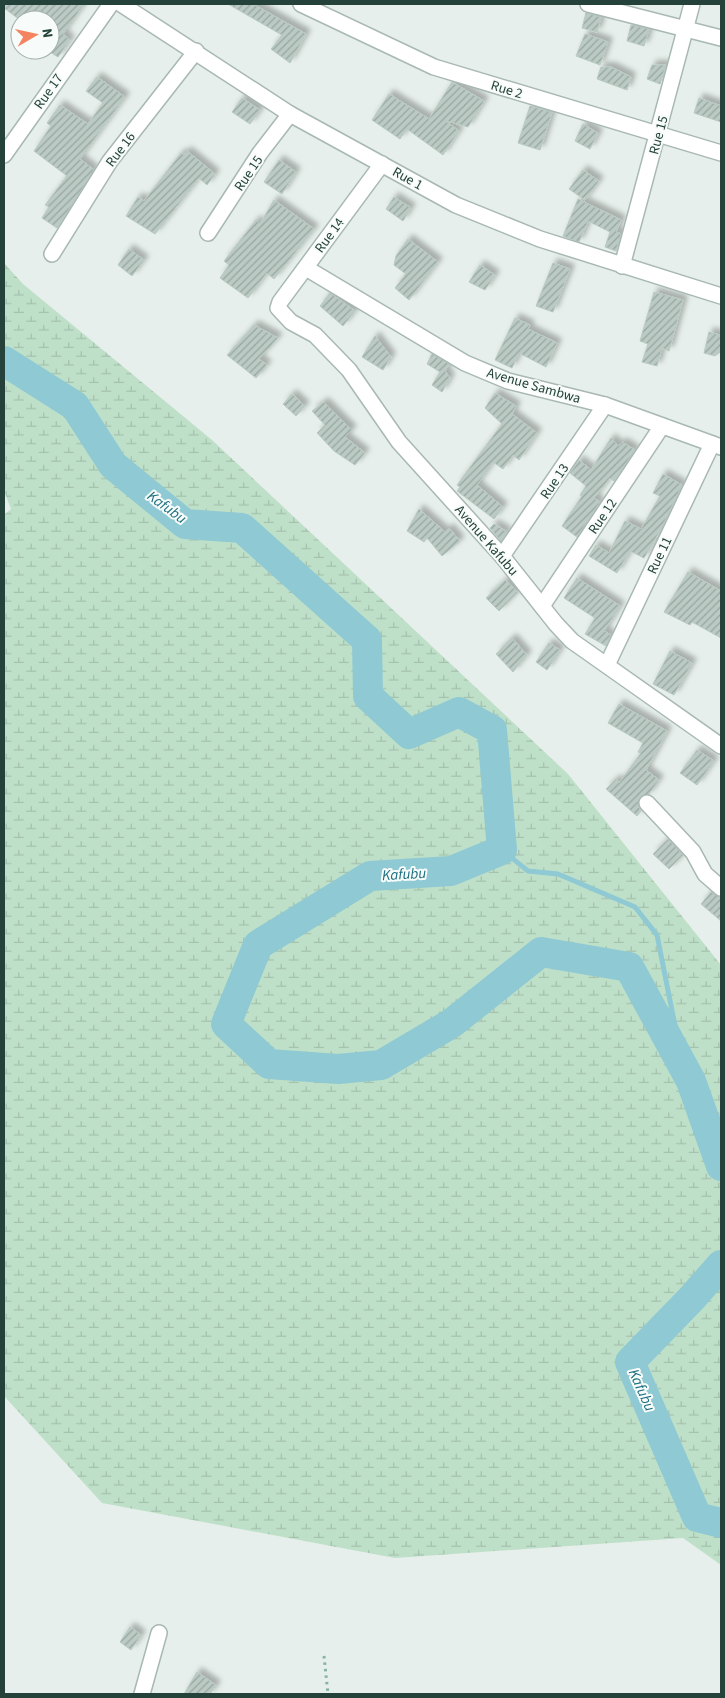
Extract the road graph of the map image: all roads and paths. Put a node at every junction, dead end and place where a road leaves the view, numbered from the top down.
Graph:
1 (111, 4) edge
2 (121, 4) edge
3 (301, 4) edge
4 (588, 4) edge
5 (692, 4) edge
6 (686, 28) junction
7 (721, 38) edge
8 (196, 51) junction
9 (290, 114) junction
10 (658, 135) junction
11 (721, 153) edge
12 (4, 154) edge
13 (382, 164) junction
14 (208, 233) dead end
15 (52, 254) dead end
16 (622, 266) junction
17 (306, 268) junction
18 (721, 296) edge
19 (278, 308) joint
20 (605, 405) junction
21 (662, 426) junction
22 (717, 446) edge
23 (502, 556) junction
24 (542, 606) junction
25 (607, 665) junction
26 (720, 740) edge
27 (648, 803) dead end
28 (721, 888) edge
29 (159, 1633) dead end
30 (324, 1656) dead end
31 (142, 1694) edge
32 (328, 1694) edge

1 - 12 street, Rue 17
2 - 8 street, Rue 1
3 - 10 street, Rue 2
4 - 6 street
5 - 6 street, Rue 15
6 - 7 street
6 - 10 street, Rue 15
8 - 9 street, Rue 1
8 - 15 street, Rue 16
9 - 13 street, Rue 1
9 - 14 street, Rue 15
10 - 11 street, Rue 2
10 - 16 street, Rue 15
13 - 16 street, Rue 1
13 - 17 street, Rue 14
16 - 18 street, Rue 1
17 - 19 street, Rue 14
17 - 20 street, Avenue Sambwa
19 - 23 street, Avenue Kafubu
20 - 21 street, Avenue Sambwa
20 - 23 street, Rue 13
21 - 22 street, Avenue Sambwa
21 - 24 street, Rue 12
22 - 25 street, Rue 11
23 - 24 street, Avenue Kafubu
24 - 25 street, Avenue Kafubu
25 - 26 street, Avenue Kafubu
27 - 28 street
29 - 31 street
30 - 32 path

